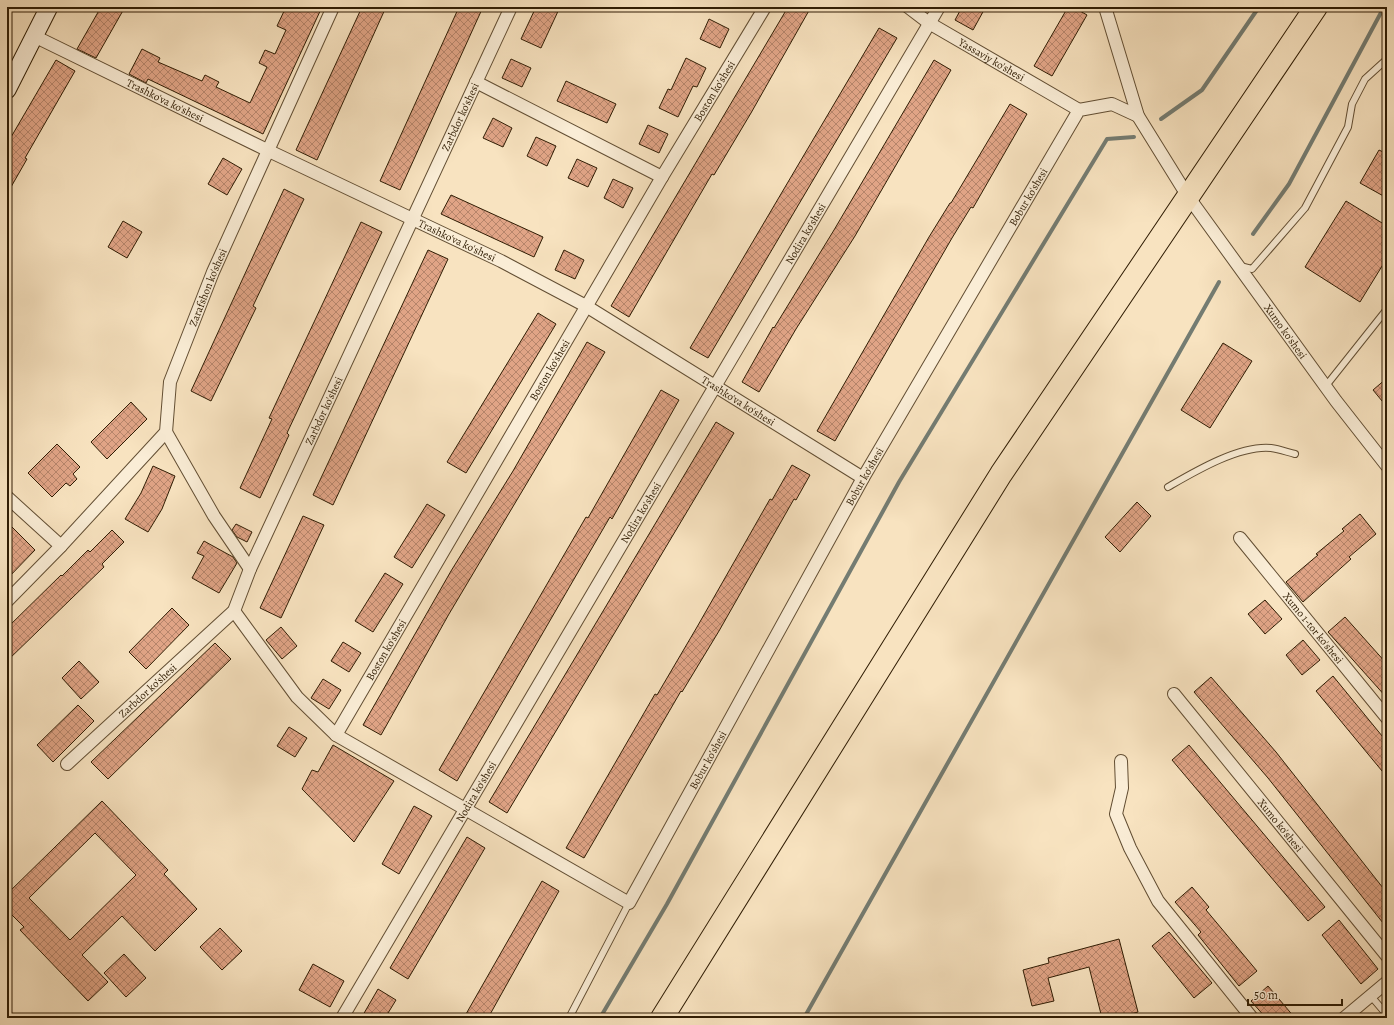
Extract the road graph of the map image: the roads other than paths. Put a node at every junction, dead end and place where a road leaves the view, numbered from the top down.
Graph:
1 (49, 7) edge
2 (333, 7) edge
3 (511, 7) edge
4 (908, 7) edge
5 (939, 7) edge
6 (1105, 7) edge
7 (1316, 7) edge
8 (762, 8) edge
9 (929, 23) junction
10 (34, 36) junction
11 (1387, 60) edge
12 (476, 82) junction
13 (7, 90) edge
14 (1078, 110) junction
15 (1138, 116) junction
16 (269, 151) junction
17 (662, 177) junction
18 (1187, 195) junction
19 (413, 218) junction
20 (1238, 266) junction
21 (586, 306) junction
22 (1387, 308) edge
23 (715, 387) junction
24 (1325, 387) junction
25 (166, 432) junction
26 (1295, 454) dead end
27 (1387, 466) edge
28 (863, 478) junction
29 (1168, 487) dead end
30 (7, 497) edge
31 (1240, 538) dead end
32 (61, 546) junction
33 (250, 569) junction
34 (7, 601) edge
35 (234, 611) junction
36 (1174, 694) dead end
37 (1387, 718) edge
38 (336, 735) junction
39 (1121, 761) dead end
40 (67, 764) dead end
41 (464, 810) junction
42 (629, 903) junction
43 (1387, 956) edge
44 (1387, 982) edge
45 (1370, 996) junction
46 (1387, 1015) edge
47 (342, 1018) edge
48 (569, 1018) edge
49 (662, 1018) edge
50 (1252, 1018) edge
51 (1344, 1018) edge

1 - 10 street
2 - 16 street, Zarafshon ko'shesi
3 - 12 street, Zarbdor ko'shesi
4 - 9 street, Yassaviy ko'shesi
5 - 9 street, Nodira ko'shesi
6 - 15 street, Xumo ko'shesi
7 - 18 highway
8 - 17 street, Boston ko'shesi
9 - 14 street, Yassaviy ko'shesi
9 - 23 street, Nodira ko'shesi
10 - 13 street
10 - 16 street, Trashko'va ko'shesi
11 - 20 lane
12 - 17 street
12 - 19 street, Zarbdor ko'shesi
14 - 15 street
14 - 28 street, Bobur ko'shesi
15 - 18 street, Xumo ko'shesi
16 - 19 street, Trashko'va ko'shesi
16 - 25 street, Zarafshon ko'shesi
17 - 21 street, Boston ko'shesi
18 - 20 street, Xumo ko'shesi
18 - 49 highway
19 - 21 street, Trashko'va ko'shesi
19 - 33 street, Zarbdor ko'shesi
20 - 24 street, Xumo ko'shesi
21 - 23 street, Trashko'va ko'shesi
21 - 38 street, Boston ko'shesi
22 - 24 lane
23 - 28 street, Trashko'va ko'shesi
23 - 41 street, Nodira ko'shesi
24 - 27 street, Xumo ko'shesi
25 - 32 street
25 - 33 street
26 - 29 lane
28 - 42 street, Bobur ko'shesi
30 - 32 street
31 - 37 street, Xumo 1-tor ko'shesi
32 - 34 street
33 - 35 street, Zarbdor ko'shesi
35 - 38 street
35 - 40 street, Zarbdor ko'shesi
36 - 43 street, Xumo ko'shesi
38 - 41 street
39 - 50 street
41 - 42 street
41 - 47 street, Nodira ko'shesi
42 - 48 lane
44 - 45 street
45 - 46 lane
45 - 51 street

